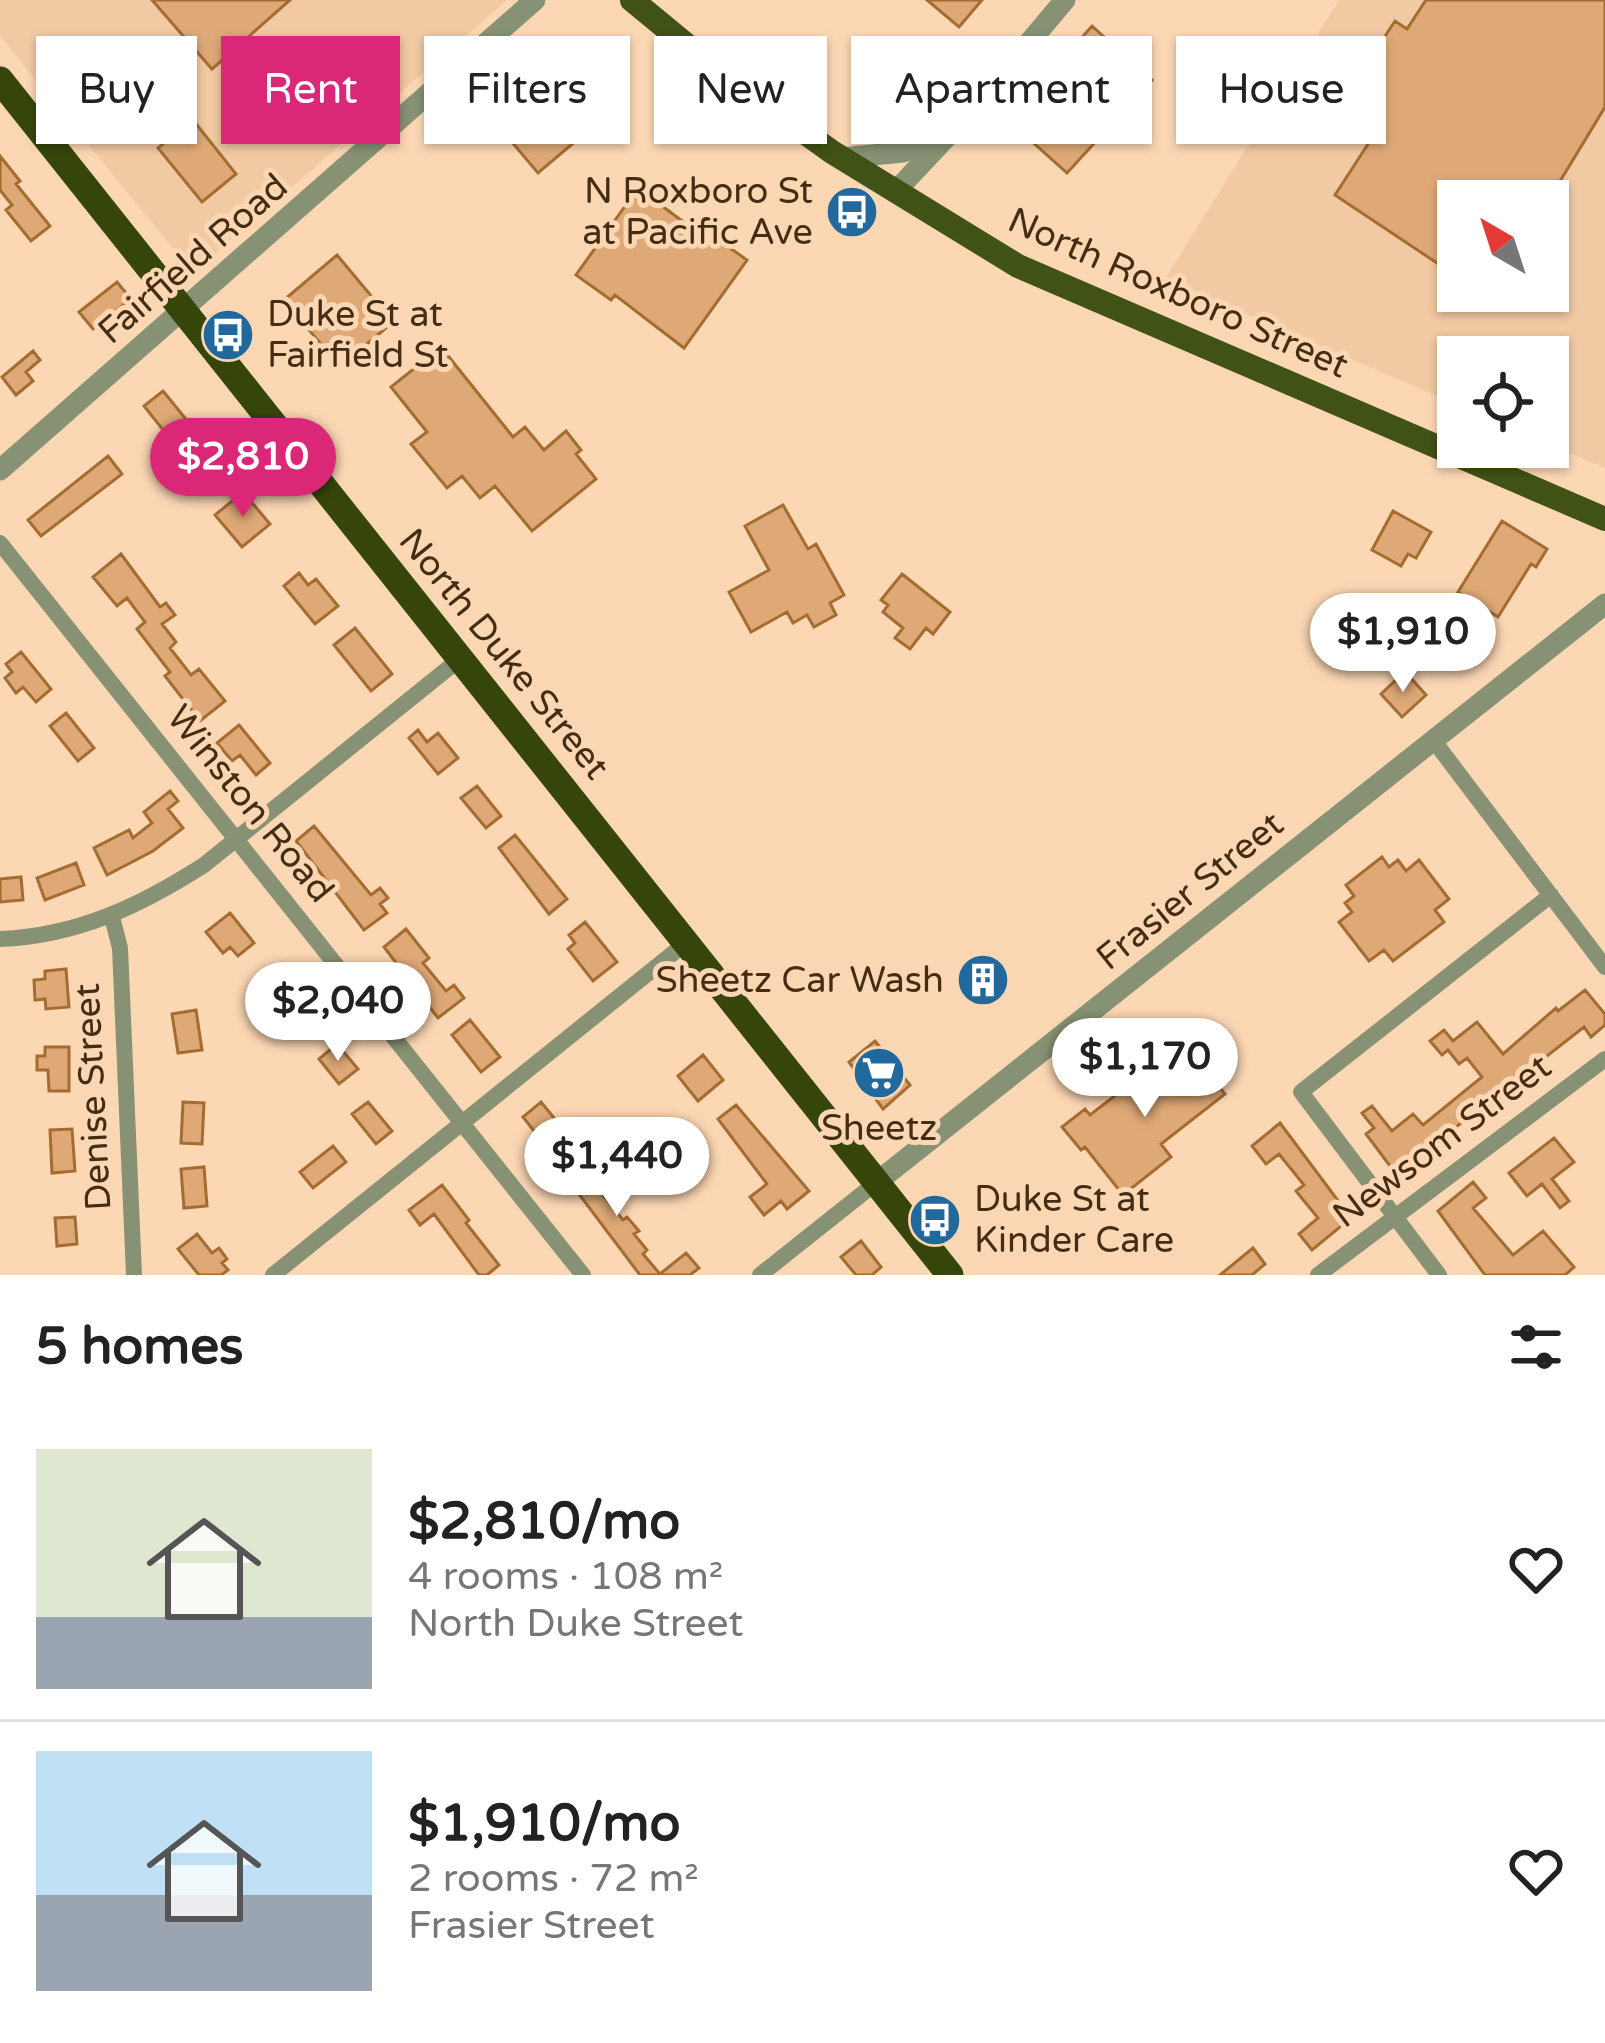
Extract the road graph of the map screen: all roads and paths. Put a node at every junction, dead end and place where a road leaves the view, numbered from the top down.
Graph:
1 (536, 0) edge
2 (632, 0) edge
3 (1065, 0) edge
4 (1034, 36) edge
5 (0, 80) edge
6 (921, 144) edge
7 (941, 144) edge
8 (841, 158) junction
9 (895, 192) junction
10 (183, 309) junction
11 (0, 470) edge
12 (1605, 519) edge
13 (0, 543) edge
14 (1605, 604) edge
15 (461, 658) junction
16 (1434, 741) junction
17 (235, 840) junction
18 (1551, 895) junction
19 (112, 917) junction
20 (0, 939) edge
21 (687, 942) junction
22 (1605, 968) edge
23 (1605, 1059) edge
24 (462, 1124) junction
25 (877, 1182) junction
26 (1395, 1217) junction
27 (134, 1275) edge
28 (273, 1275) edge
29 (583, 1275) edge
30 (760, 1275) edge
31 (950, 1275) edge
32 (1318, 1275) edge
33 (1439, 1275) edge

1 - 10 street, Fairfield Road
2 - 8 main road, North Roxboro Street
3 - 4 street
5 - 10 highway, North Duke Street
6 - 8 street
7 - 9 street
8 - 9 main road, North Roxboro Street
9 - 12 main road, North Roxboro Street
10 - 11 street, Fairfield Road
10 - 15 highway, North Duke Street
13 - 17 street, Winston Road
14 - 16 street, Frasier Street
15 - 17 street
15 - 21 highway, North Duke Street
16 - 18 street
16 - 25 street, Frasier Street
17 - 19 street
17 - 24 street, Winston Road
18 - 22 street
18 - 26 street
19 - 20 street
19 - 27 street, Denise Street
21 - 24 street
21 - 25 highway, North Duke Street
23 - 26 street, Newsom Street
24 - 28 street
24 - 29 street, Winston Road
25 - 30 street, Frasier Street
25 - 31 highway, North Duke Street
26 - 32 street, Newsom Street
26 - 33 street

